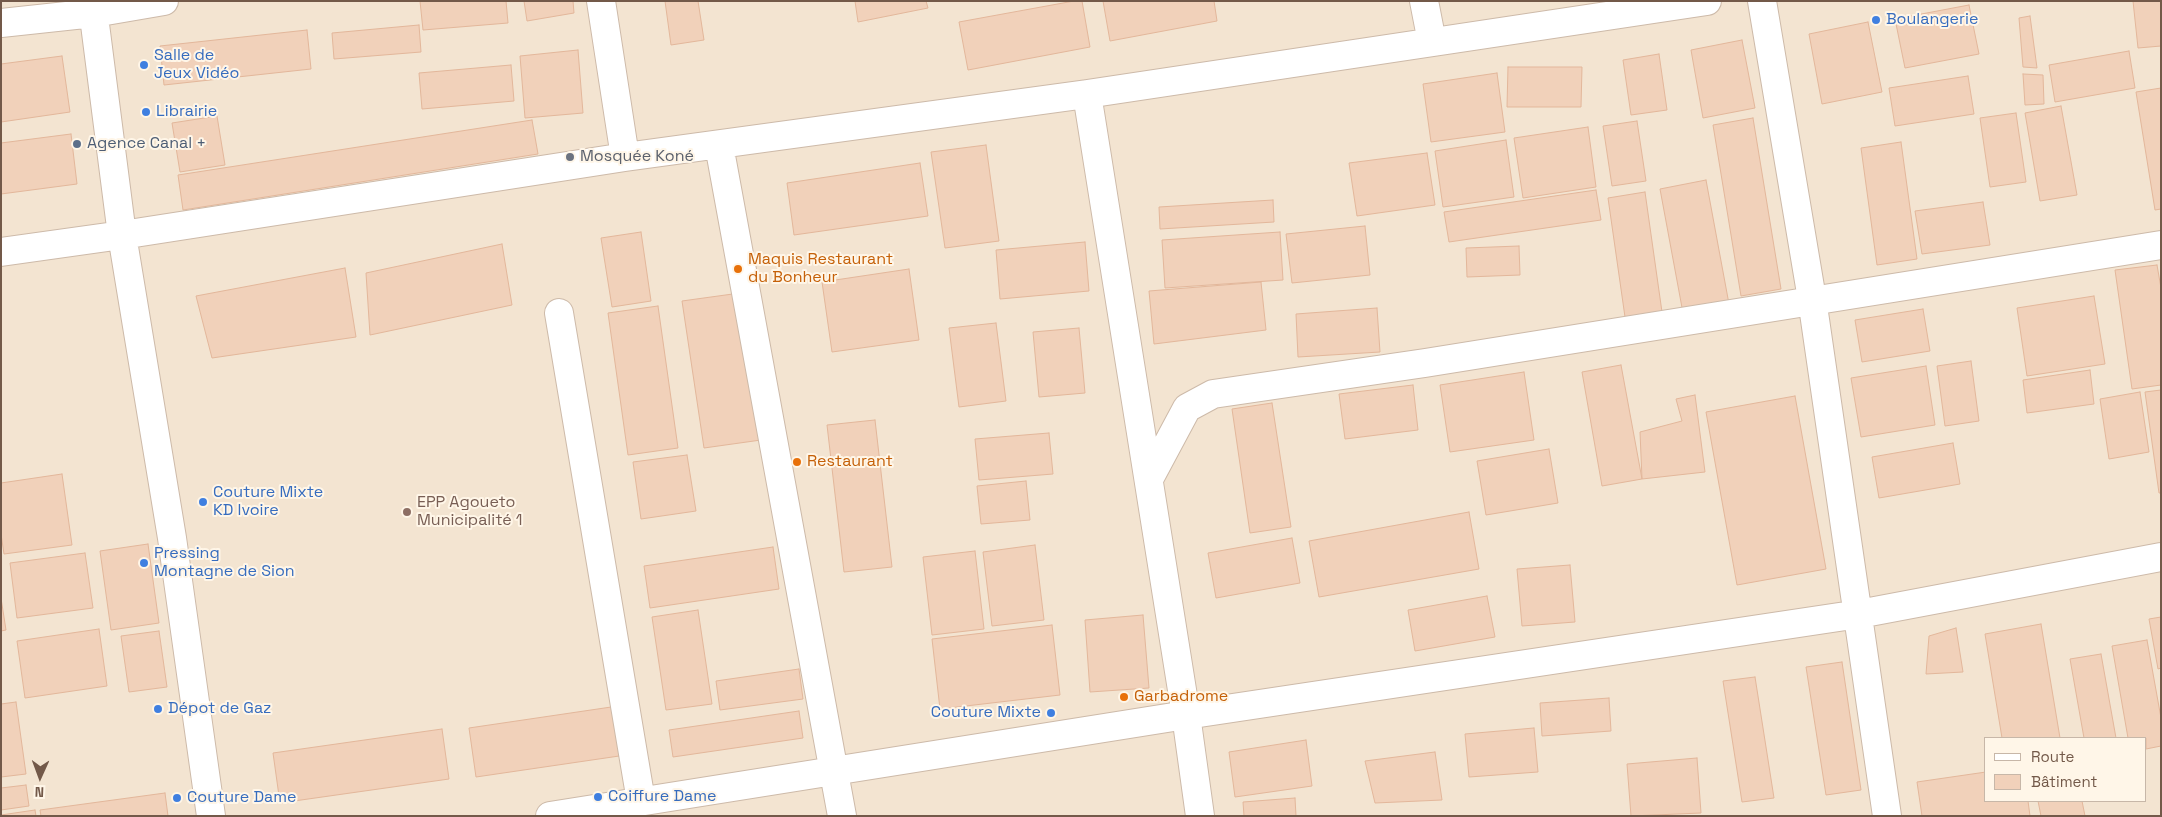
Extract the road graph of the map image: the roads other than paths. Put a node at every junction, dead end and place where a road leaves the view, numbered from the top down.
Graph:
1 (164, 1) edge
2 (600, 1) edge
3 (1424, 1) edge
4 (1707, 1) edge
5 (1762, 1) edge
6 (93, 7) edge
7 (1, 24) edge
8 (1432, 42) junction
9 (1087, 94) junction
10 (719, 144) junction
11 (625, 157) junction
12 (122, 235) junction
13 (2161, 245) edge
14 (1, 252) edge
15 (1812, 299) junction
16 (559, 312) dead end
17 (1149, 479) junction
18 (2161, 557) edge
19 (1859, 614) junction
20 (1186, 715) junction
21 (834, 771) junction
22 (641, 802) junction
23 (211, 816) edge
24 (550, 816) edge
25 (842, 816) edge
26 (1200, 816) edge
27 (1887, 816) edge

1 - 6 street
2 - 11 street
3 - 8 street
4 - 8 street
5 - 15 street
6 - 7 street
6 - 12 street
8 - 9 street
9 - 10 street
9 - 17 street
10 - 11 street
10 - 21 street
11 - 12 street
12 - 14 street
12 - 23 street
13 - 15 street
15 - 17 street
15 - 19 street
16 - 22 street
17 - 20 street
18 - 19 street
19 - 20 street
19 - 27 street
20 - 21 street
20 - 26 street
21 - 22 street
21 - 25 street
22 - 24 street

